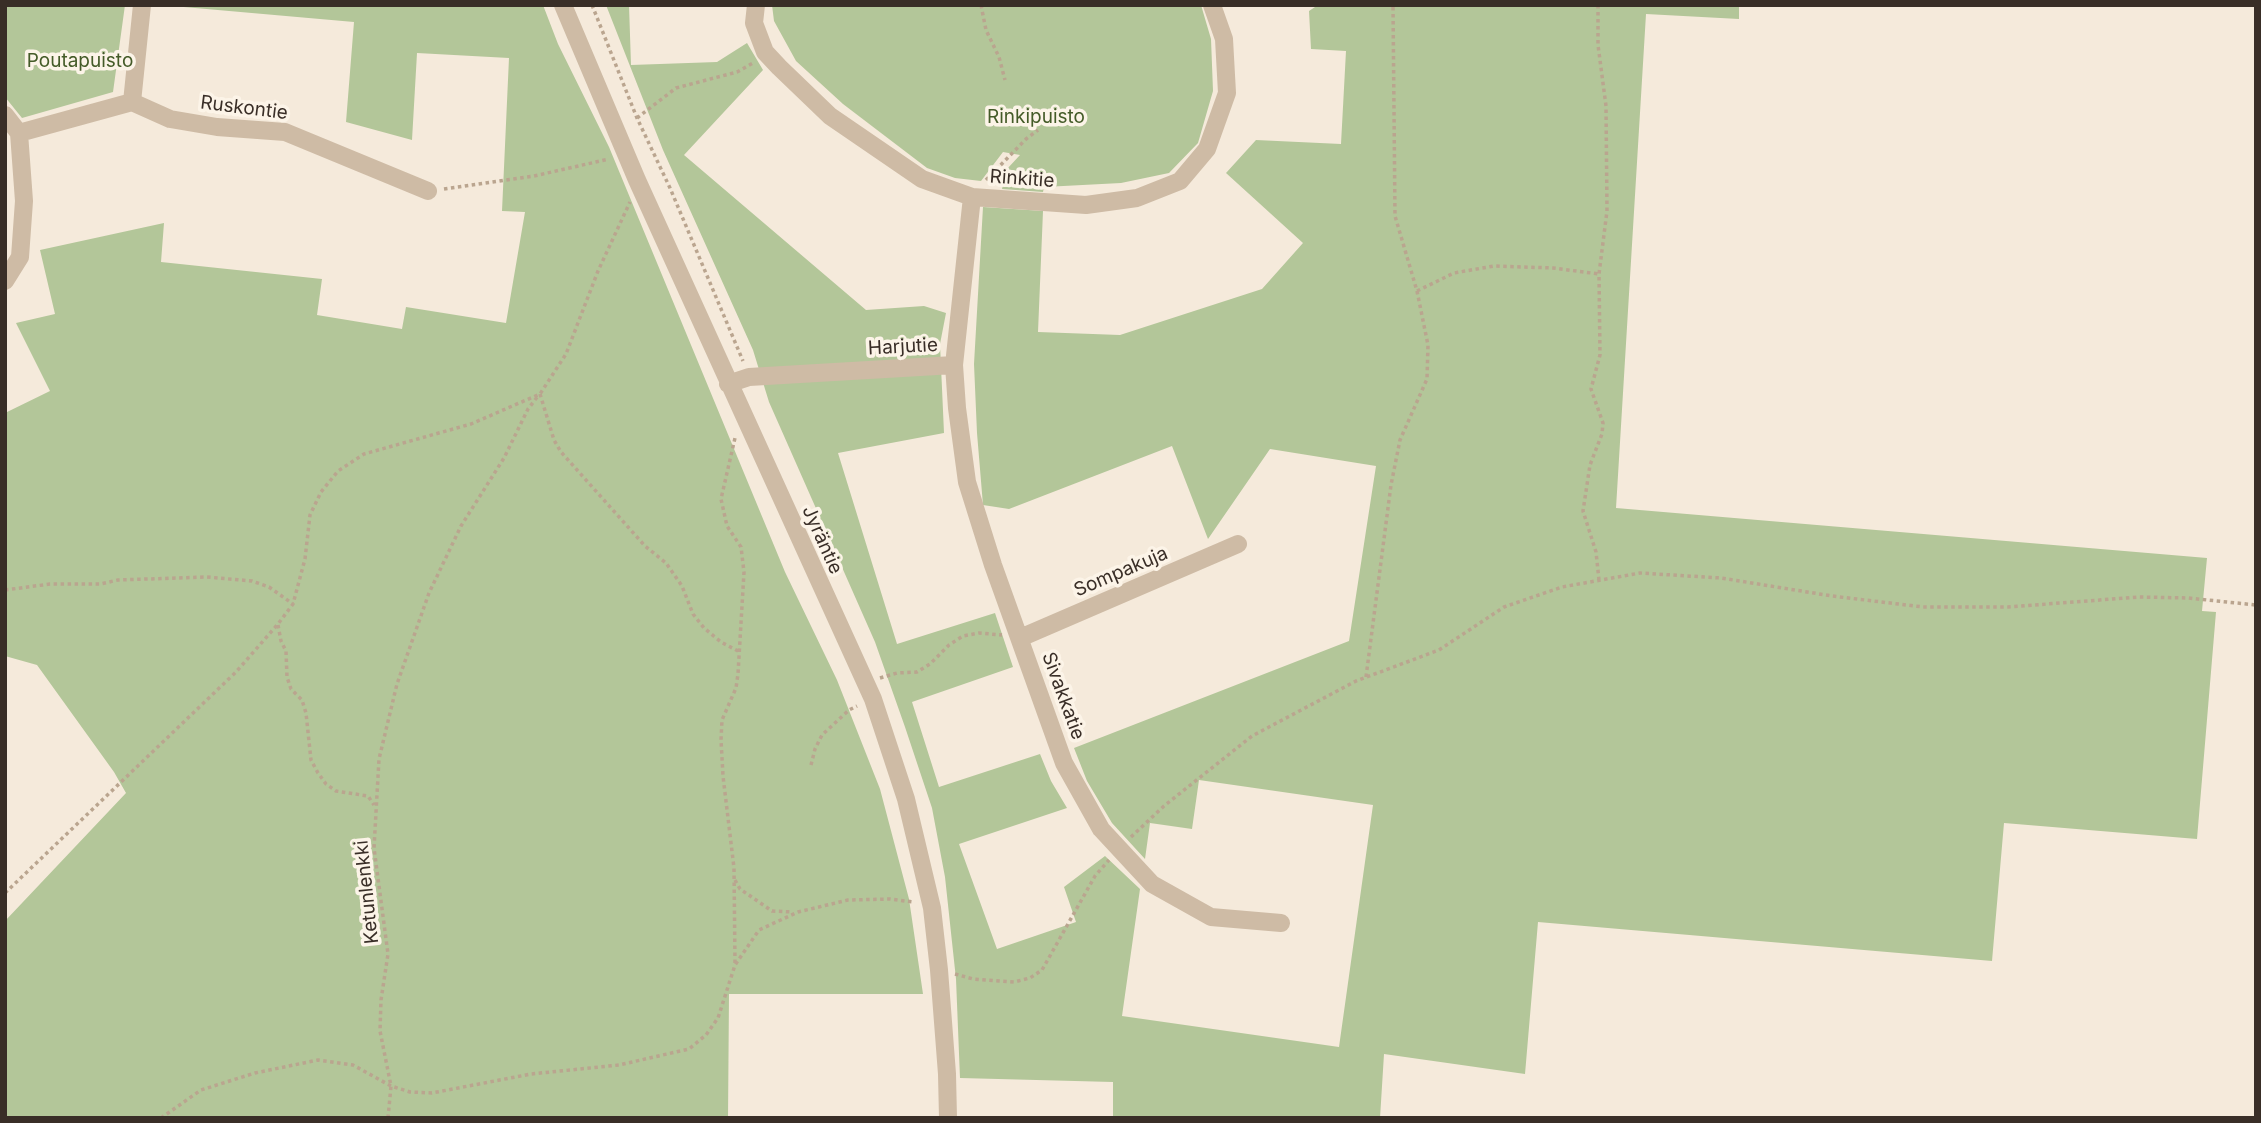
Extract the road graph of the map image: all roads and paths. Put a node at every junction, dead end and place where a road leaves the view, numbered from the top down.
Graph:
1 (142, 5) edge
2 (563, 5) edge
3 (592, 5) edge
4 (756, 5) edge
5 (981, 5) edge
6 (1212, 5) edge
7 (1393, 5) edge
8 (1598, 5) edge
9 (765, 52) junction
10 (1005, 80) dead end
11 (132, 102) junction
12 (5, 115) edge
13 (637, 118) junction
14 (1038, 130) dead end
15 (19, 133) junction
16 (625, 153) junction
17 (637, 180) junction
18 (428, 191) joint
19 (975, 197) junction
20 (1599, 274) junction
21 (5, 281) edge
22 (1417, 291) junction
23 (954, 365) junction
24 (750, 377) junction
25 (728, 384) junction
26 (540, 394) junction
27 (742, 413) junction
28 (1238, 544) dead end
29 (1599, 580) junction
30 (5, 590) edge
31 (293, 604) junction
32 (2256, 605) edge
33 (278, 624) junction
34 (1018, 634) junction
35 (738, 651) junction
36 (1366, 678) junction
37 (869, 692) junction
38 (811, 765) dead end
39 (375, 806) junction
40 (1119, 848) junction
41 (734, 880) junction
42 (5, 893) edge
43 (932, 908) junction
44 (797, 912) junction
45 (1282, 923) dead end
46 (735, 965) junction
47 (939, 970) junction
48 (391, 1086) junction
49 (161, 1118) edge
50 (388, 1118) edge
51 (948, 1118) edge

1 - 11 street
2 - 16 street, Jyräntie
3 - 13 path
4 - 9 street, Rinkitie
5 - 10 path
6 - 19 street, Rinkitie
7 - 22 path
8 - 20 path
9 - 13 path
9 - 19 street, Rinkitie
11 - 15 street
11 - 18 street, Ruskontie
12 - 15 street
13 - 24 path
14 - 19 path
15 - 21 street
16 - 17 street, Jyräntie
16 - 18 path
17 - 25 street, Jyräntie
17 - 26 path, Ketunlenkki
19 - 23 street, Harjutie
20 - 22 path
20 - 29 path
22 - 36 path
23 - 24 street, Harjutie
23 - 34 street, Sivakkatie
24 - 25 street, Harjutie
25 - 27 street, Jyräntie
26 - 31 path
26 - 35 path
26 - 39 path, Ketunlenkki
27 - 35 path
27 - 37 street, Jyräntie
28 - 34 street, Sompakuja
29 - 32 path
29 - 36 path
30 - 31 path
31 - 33 path
33 - 39 path
33 - 42 path
34 - 37 path
34 - 40 street, Sivakkatie
35 - 41 path
36 - 40 path
37 - 38 path
37 - 43 street, Jyräntie
39 - 48 path, Ketunlenkki
40 - 45 street, Sivakkatie
40 - 47 path
41 - 44 path
41 - 46 path
43 - 44 path
43 - 47 street, Jyräntie
44 - 46 path
46 - 48 path
47 - 51 street, Jyräntie
48 - 49 path
48 - 50 path, Ketunlenkki

